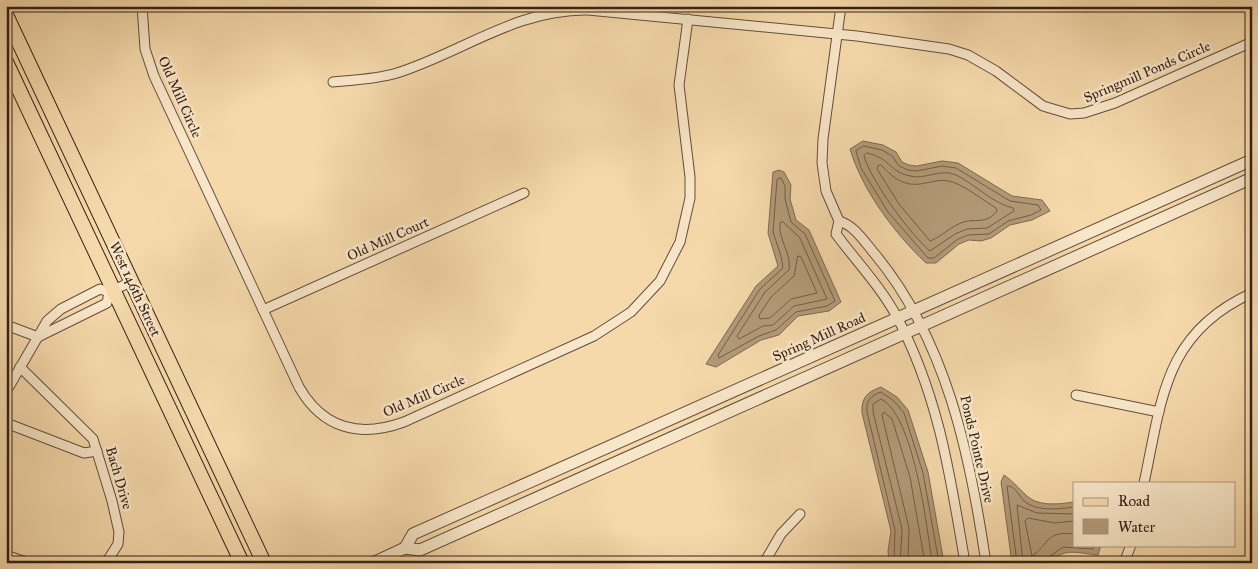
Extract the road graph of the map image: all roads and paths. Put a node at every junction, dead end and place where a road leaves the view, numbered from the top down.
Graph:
1 (142, 6) edge
2 (842, 6) edge
3 (6, 16) edge
4 (688, 19) junction
5 (839, 35) junction
6 (1252, 42) edge
7 (6, 62) edge
8 (333, 82) dead end
9 (1252, 160) edge
10 (1252, 178) edge
11 (524, 193) dead end
12 (839, 221) junction
13 (131, 282) junction
14 (112, 291) junction
15 (1252, 293) edge
16 (263, 310) junction
17 (917, 318) junction
18 (6, 325) edge
19 (900, 325) junction
20 (38, 337) junction
21 (20, 367) junction
22 (6, 392) edge
23 (1076, 395) dead end
24 (1159, 412) junction
25 (6, 423) edge
26 (97, 451) junction
27 (1144, 482) edge
28 (800, 514) dead end
29 (1130, 546) edge
30 (405, 548) junction
31 (6, 555) edge
32 (28, 563) edge
33 (106, 563) edge
34 (242, 563) edge
35 (264, 563) edge
36 (373, 563) edge
37 (764, 563) edge
38 (965, 563) edge
39 (986, 563) edge
40 (1124, 563) edge

1 - 16 street, Old Mill Circle
2 - 5 street
3 - 13 main road, West 146th Street
4 - 5 street, Springmill Ponds Circle
4 - 8 street, Springmill Ponds Circle
4 - 16 street, Old Mill Circle
5 - 6 street, Springmill Ponds Circle
5 - 12 street
7 - 14 main road, West 146th Street
9 - 17 street, Spring Mill Road
10 - 17 street, Spring Mill Road
11 - 16 street, Old Mill Court
12 - 17 street, Ponds Pointe Drive
12 - 19 street
13 - 14 street
13 - 35 main road, West 146th Street
14 - 20 street
14 - 20 street
14 - 34 main road, West 146th Street
15 - 24 street
17 - 19 street, Spring Mill Road
17 - 19 street, Spring Mill Road
17 - 39 street, Ponds Pointe Drive
18 - 20 street
19 - 30 street, Spring Mill Road
19 - 30 street, Spring Mill Road
19 - 38 street
20 - 21 street
21 - 22 street
21 - 26 street, Bach Drive
23 - 24 street
24 - 27 street
25 - 26 street
26 - 33 street, Bach Drive
28 - 37 street
29 - 40 street
30 - 36 street, Spring Mill Road
31 - 32 street

